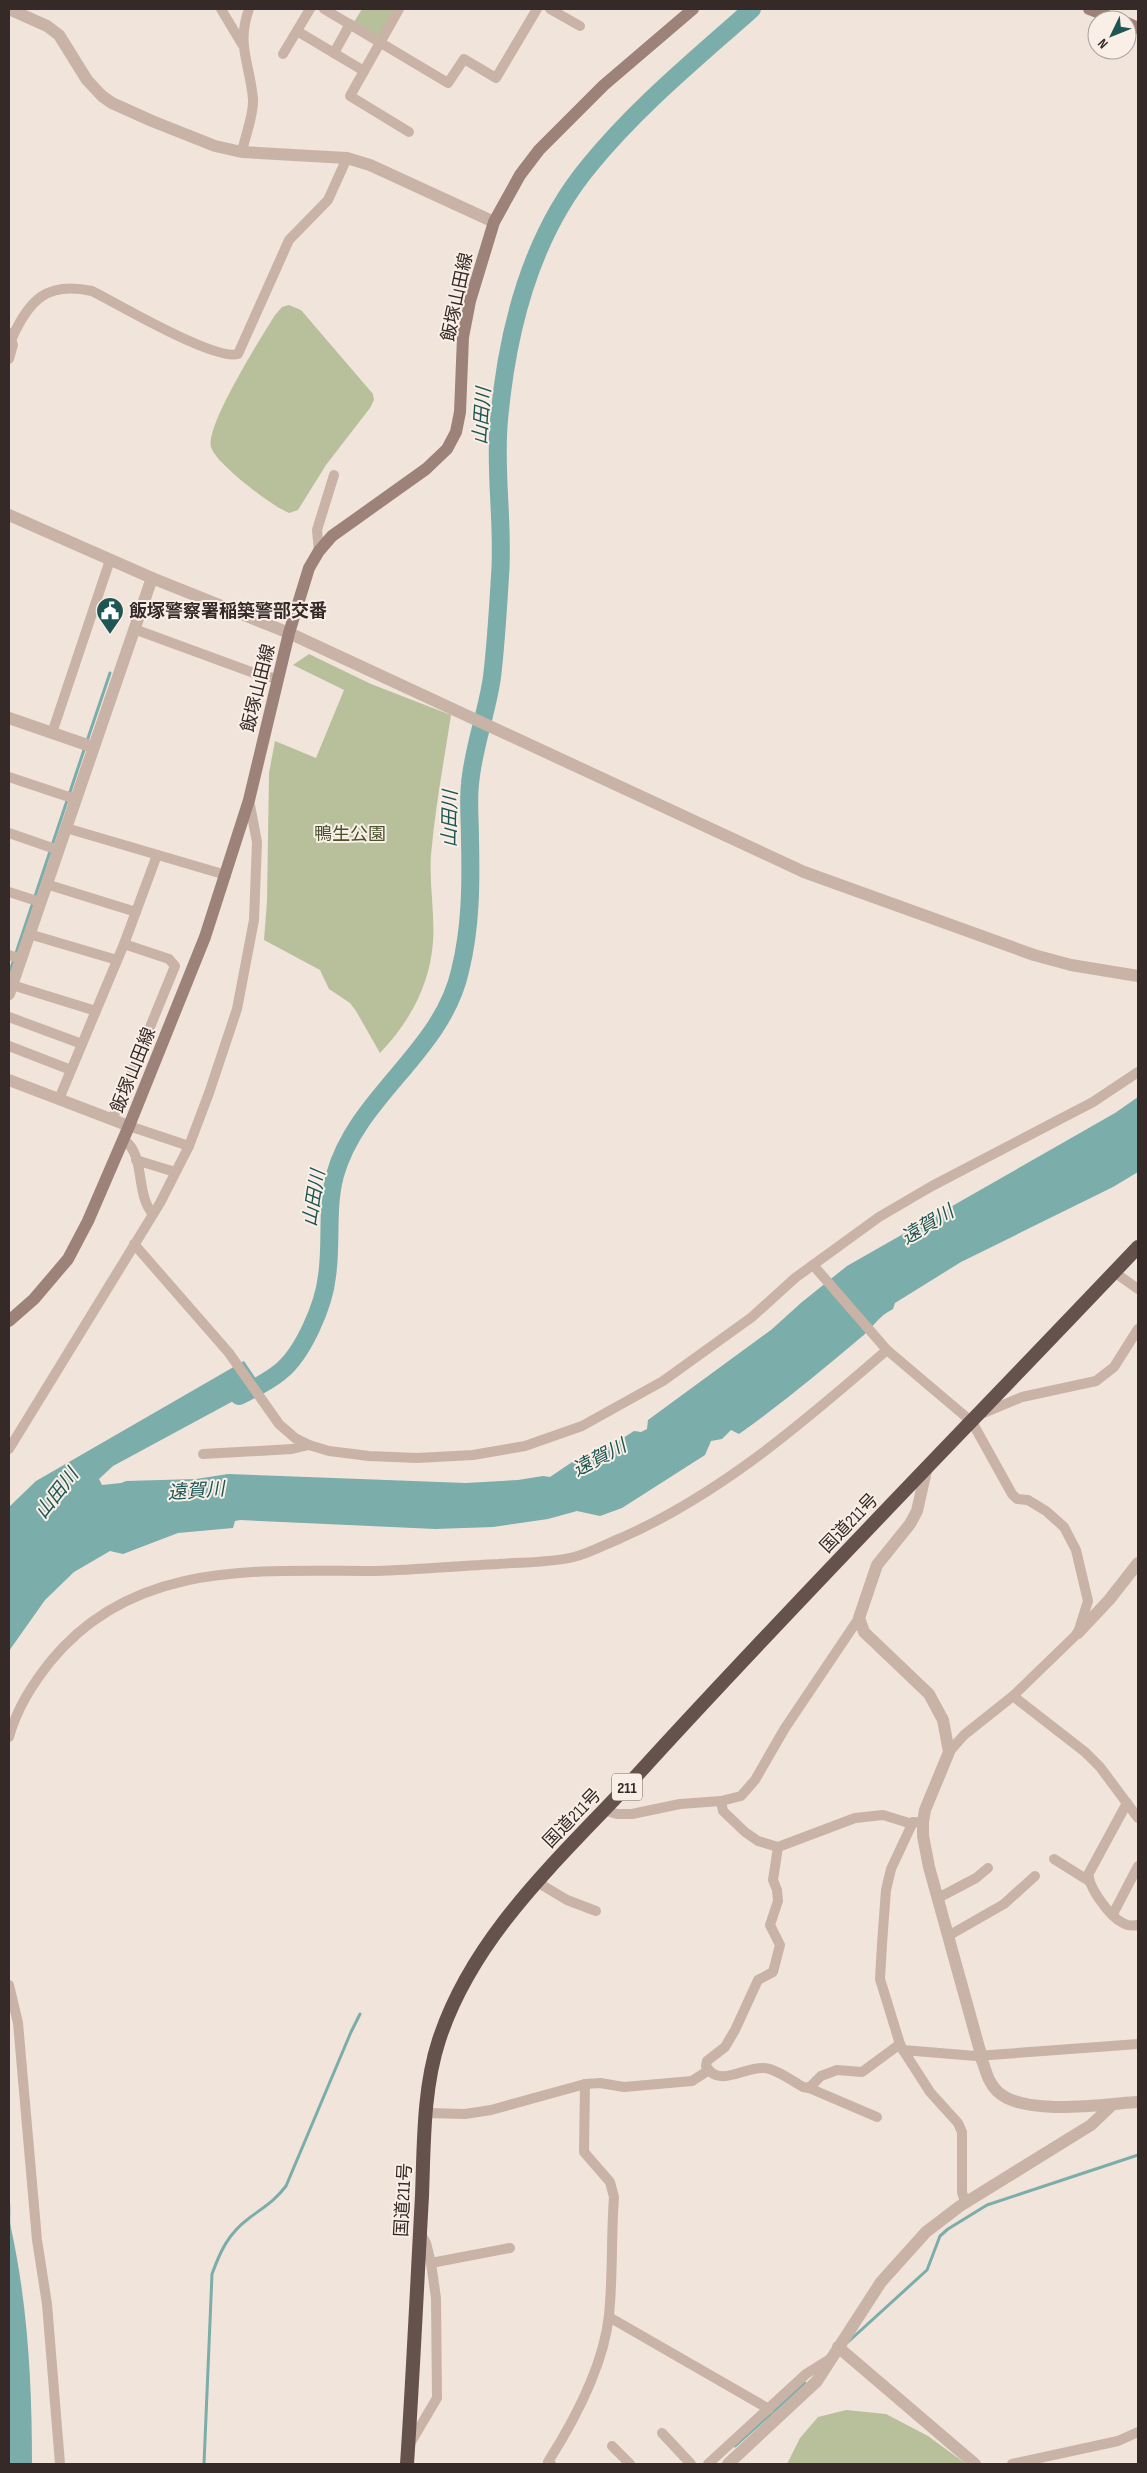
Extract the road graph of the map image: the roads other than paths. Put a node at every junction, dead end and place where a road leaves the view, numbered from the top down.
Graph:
1 (9, 9) edge
2 (221, 9) edge
3 (249, 9) edge
4 (310, 9) edge
5 (324, 9) edge
6 (399, 9) edge
7 (537, 9) edge
8 (550, 9) edge
9 (693, 9) edge
10 (350, 24) junction
11 (580, 26) dead end
12 (297, 31) junction
13 (380, 42) junction
14 (242, 44) junction
15 (334, 53) junction
16 (284, 54) dead end
17 (364, 71) junction
18 (409, 132) dead end
19 (242, 152) junction
20 (347, 158) junction
21 (494, 222) junction
22 (10, 335) edge
23 (9, 359) edge
24 (334, 475) dead end
25 (9, 515) edge
26 (319, 551) junction
27 (110, 560) junction
28 (152, 578) junction
29 (134, 630) junction
30 (289, 634) junction
31 (278, 679) junction
32 (9, 718) edge
33 (52, 733) junction
34 (93, 747) junction
35 (9, 777) edge
36 (76, 799) junction
37 (250, 800) junction
38 (66, 828) junction
39 (9, 834) edge
40 (58, 850) junction
41 (157, 855) junction
42 (226, 875) junction
43 (46, 884) junction
44 (9, 892) edge
45 (40, 902) junction
46 (136, 912) junction
47 (29, 934) junction
48 (124, 944) junction
49 (15, 957) edge
50 (117, 960) junction
51 (1138, 976) edge
52 (10, 990) edge
53 (96, 1011) junction
54 (9, 1017) edge
55 (82, 1044) junction
56 (9, 1046) edge
57 (71, 1070) junction
58 (1138, 1072) edge
59 (9, 1080) edge
60 (60, 1099) junction
61 (112, 1120) junction
62 (129, 1126) junction
63 (124, 1140) junction
64 (189, 1146) junction
65 (136, 1160) junction
66 (175, 1172) junction
67 (152, 1214) junction
68 (134, 1244) junction
69 (1138, 1247) edge
70 (815, 1267) junction
71 (1114, 1272) junction
72 (1138, 1289) edge
73 (9, 1321) edge
74 (1138, 1329) edge
75 (885, 1348) junction
76 (975, 1418) junction
77 (309, 1446) junction
78 (9, 1449) edge
79 (203, 1454) dead end
80 (926, 1470) junction
81 (1138, 1563) edge
82 (859, 1618) junction
83 (1078, 1634) junction
84 (1013, 1696) junction
85 (9, 1737) edge
86 (949, 1752) junction
87 (722, 1801) junction
88 (1127, 1803) junction
89 (604, 1810) junction
90 (1138, 1818) edge
91 (918, 1822) junction
92 (778, 1847) junction
93 (1054, 1859) dead end
94 (1138, 1866) edge
95 (988, 1868) dead end
96 (1035, 1876) dead end
97 (536, 1882) junction
98 (1089, 1882) junction
99 (938, 1898) junction
100 (596, 1911) dead end
101 (1113, 1914) junction
102 (1138, 1925) edge
103 (948, 1936) junction
104 (9, 1986) edge
105 (1138, 2044) edge
106 (901, 2047) junction
107 (709, 2070) junction
108 (585, 2084) junction
109 (809, 2088) junction
110 (1138, 2102) edge
111 (1111, 2106) junction
112 (427, 2113) junction
113 (877, 2117) dead end
114 (965, 2202) junction
115 (420, 2233) junction
116 (510, 2248) dead end
117 (432, 2262) junction
118 (609, 2317) junction
119 (838, 2347) junction
120 (832, 2359) junction
121 (769, 2409) junction
122 (1138, 2432) edge
123 (662, 2433) dead end
124 (612, 2446) dead end
125 (408, 2448) junction
126 (60, 2464) edge
127 (407, 2464) edge
128 (551, 2464) edge
129 (630, 2464) edge
130 (691, 2464) edge
131 (708, 2464) edge
132 (728, 2464) edge
133 (975, 2464) edge
134 (1012, 2464) edge

1 - 19 street
2 - 14 street
3 - 14 street
4 - 12 street
5 - 10 street
6 - 13 street
7 - 13 street
8 - 11 street
9 - 21 main road, 飯塚山田線
10 - 13 street
10 - 15 street
12 - 15 street
12 - 16 street
13 - 17 street
14 - 19 street
15 - 17 street
17 - 18 street
19 - 20 street
20 - 21 street
20 - 22 street
21 - 26 main road, 飯塚山田線
22 - 23 street
24 - 26 street
25 - 27 street
26 - 30 main road, 飯塚山田線
27 - 28 street
27 - 33 street
28 - 29 street
28 - 30 street
29 - 31 street
29 - 34 street
30 - 31 main road, 飯塚山田線
30 - 51 street
31 - 37 main road, 飯塚山田線
32 - 33 street
33 - 34 street
34 - 36 street
35 - 36 street
36 - 38 street
37 - 42 main road, 飯塚山田線
37 - 64 street
38 - 40 street
38 - 41 street
39 - 40 street
40 - 43 street
41 - 42 street
41 - 46 street
42 - 62 main road, 飯塚山田線
43 - 45 street
43 - 46 street
44 - 45 street
45 - 47 street
46 - 48 street
47 - 49 street
47 - 50 street
48 - 50 street
48 - 61 street
49 - 52 street
50 - 53 street
52 - 53 street
53 - 55 street
54 - 55 street
55 - 57 street
56 - 57 street
57 - 60 street
58 - 70 street
59 - 60 street
60 - 61 street
61 - 62 street
62 - 63 main road, 飯塚山田線
62 - 64 street
63 - 65 street
63 - 73 main road, 飯塚山田線
64 - 66 street
65 - 66 street
65 - 67 street
66 - 67 street
67 - 68 street
68 - 77 street
68 - 78 street
69 - 71 highway, 国道211号 / 211
70 - 75 street
70 - 77 street
71 - 72 street
71 - 76 highway, 国道211号 / 211
74 - 76 street
75 - 76 street
75 - 85 street
76 - 80 highway, 国道211号 / 211
76 - 83 street
77 - 79 street
80 - 82 street
80 - 89 highway, 国道211号 / 211
81 - 83 street
82 - 86 street
82 - 87 street
83 - 84 street
84 - 86 street
84 - 88 street
86 - 91 street
87 - 89 street
87 - 92 street
88 - 90 street
88 - 98 street
89 - 97 highway, 国道211号 / 211
91 - 92 street
91 - 99 street
91 - 106 street
92 - 107 street
93 - 98 street
94 - 101 street
95 - 99 street
96 - 103 street
97 - 100 street
97 - 112 highway, 国道211号 / 211
98 - 101 street
99 - 103 street
101 - 102 street
103 - 111 street
104 - 126 street
105 - 106 street
106 - 109 street
106 - 114 street
107 - 108 street
107 - 109 street
108 - 112 street
108 - 118 street
109 - 113 street
110 - 111 street
111 - 114 street
112 - 115 highway, 国道211号 / 211
114 - 119 street
115 - 117 street
115 - 125 highway, 国道211号 / 211
116 - 117 street
117 - 125 street
118 - 121 street
118 - 128 street
119 - 120 street
119 - 133 street
120 - 121 street
120 - 132 street
121 - 131 street
122 - 134 street
123 - 130 street
124 - 129 street
125 - 127 highway, 国道211号 / 211

